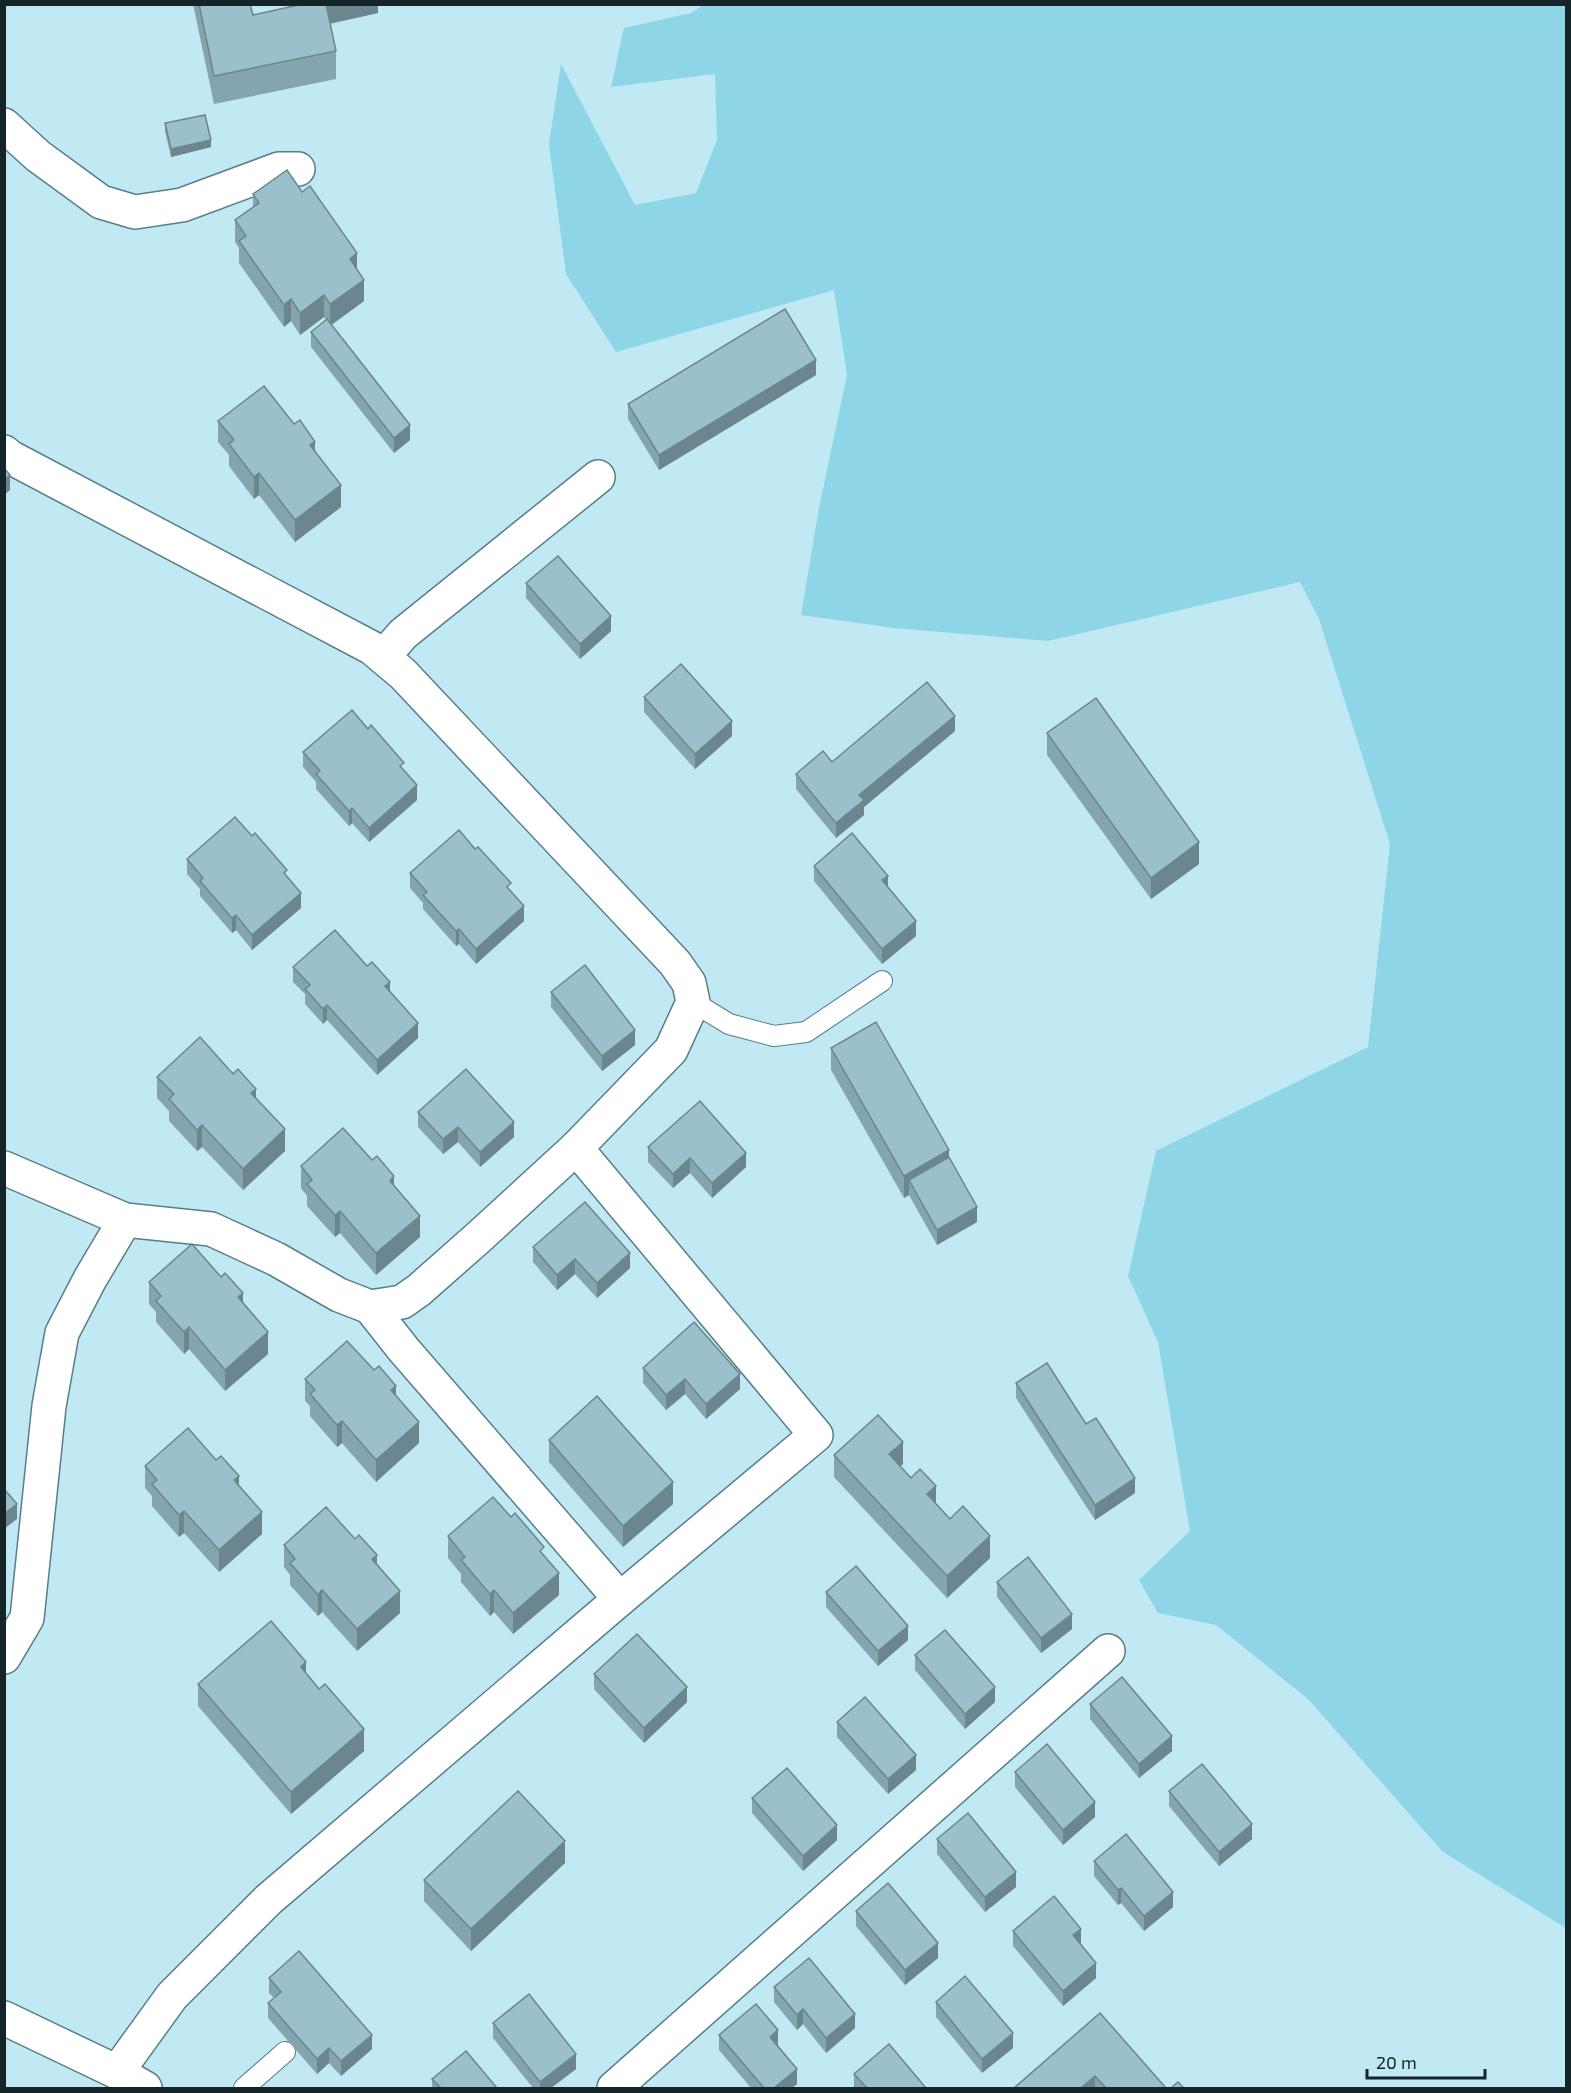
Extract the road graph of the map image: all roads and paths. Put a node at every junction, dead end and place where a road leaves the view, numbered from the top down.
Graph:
1 (4, 125) edge
2 (298, 169) dead end
3 (4, 452) edge
4 (598, 477) dead end
5 (383, 657) junction
6 (882, 981) dead end
7 (693, 1002) junction
8 (576, 1148) junction
9 (4, 1168) edge
10 (125, 1220) junction
11 (370, 1307) junction
12 (620, 1599) junction
13 (1108, 1651) dead end
14 (4, 1657) edge
15 (4, 2018) edge
16 (285, 2052) dead end
17 (117, 2072) junction
18 (145, 2088) edge
19 (244, 2088) edge
20 (614, 2088) edge

1 - 2 street
3 - 5 street
4 - 5 street
5 - 7 street
6 - 7 lane
7 - 8 street
8 - 11 street
8 - 12 street
9 - 10 street
10 - 11 street
10 - 14 street
11 - 12 street
12 - 17 street
13 - 20 street
15 - 17 street
16 - 19 lane
17 - 18 street

